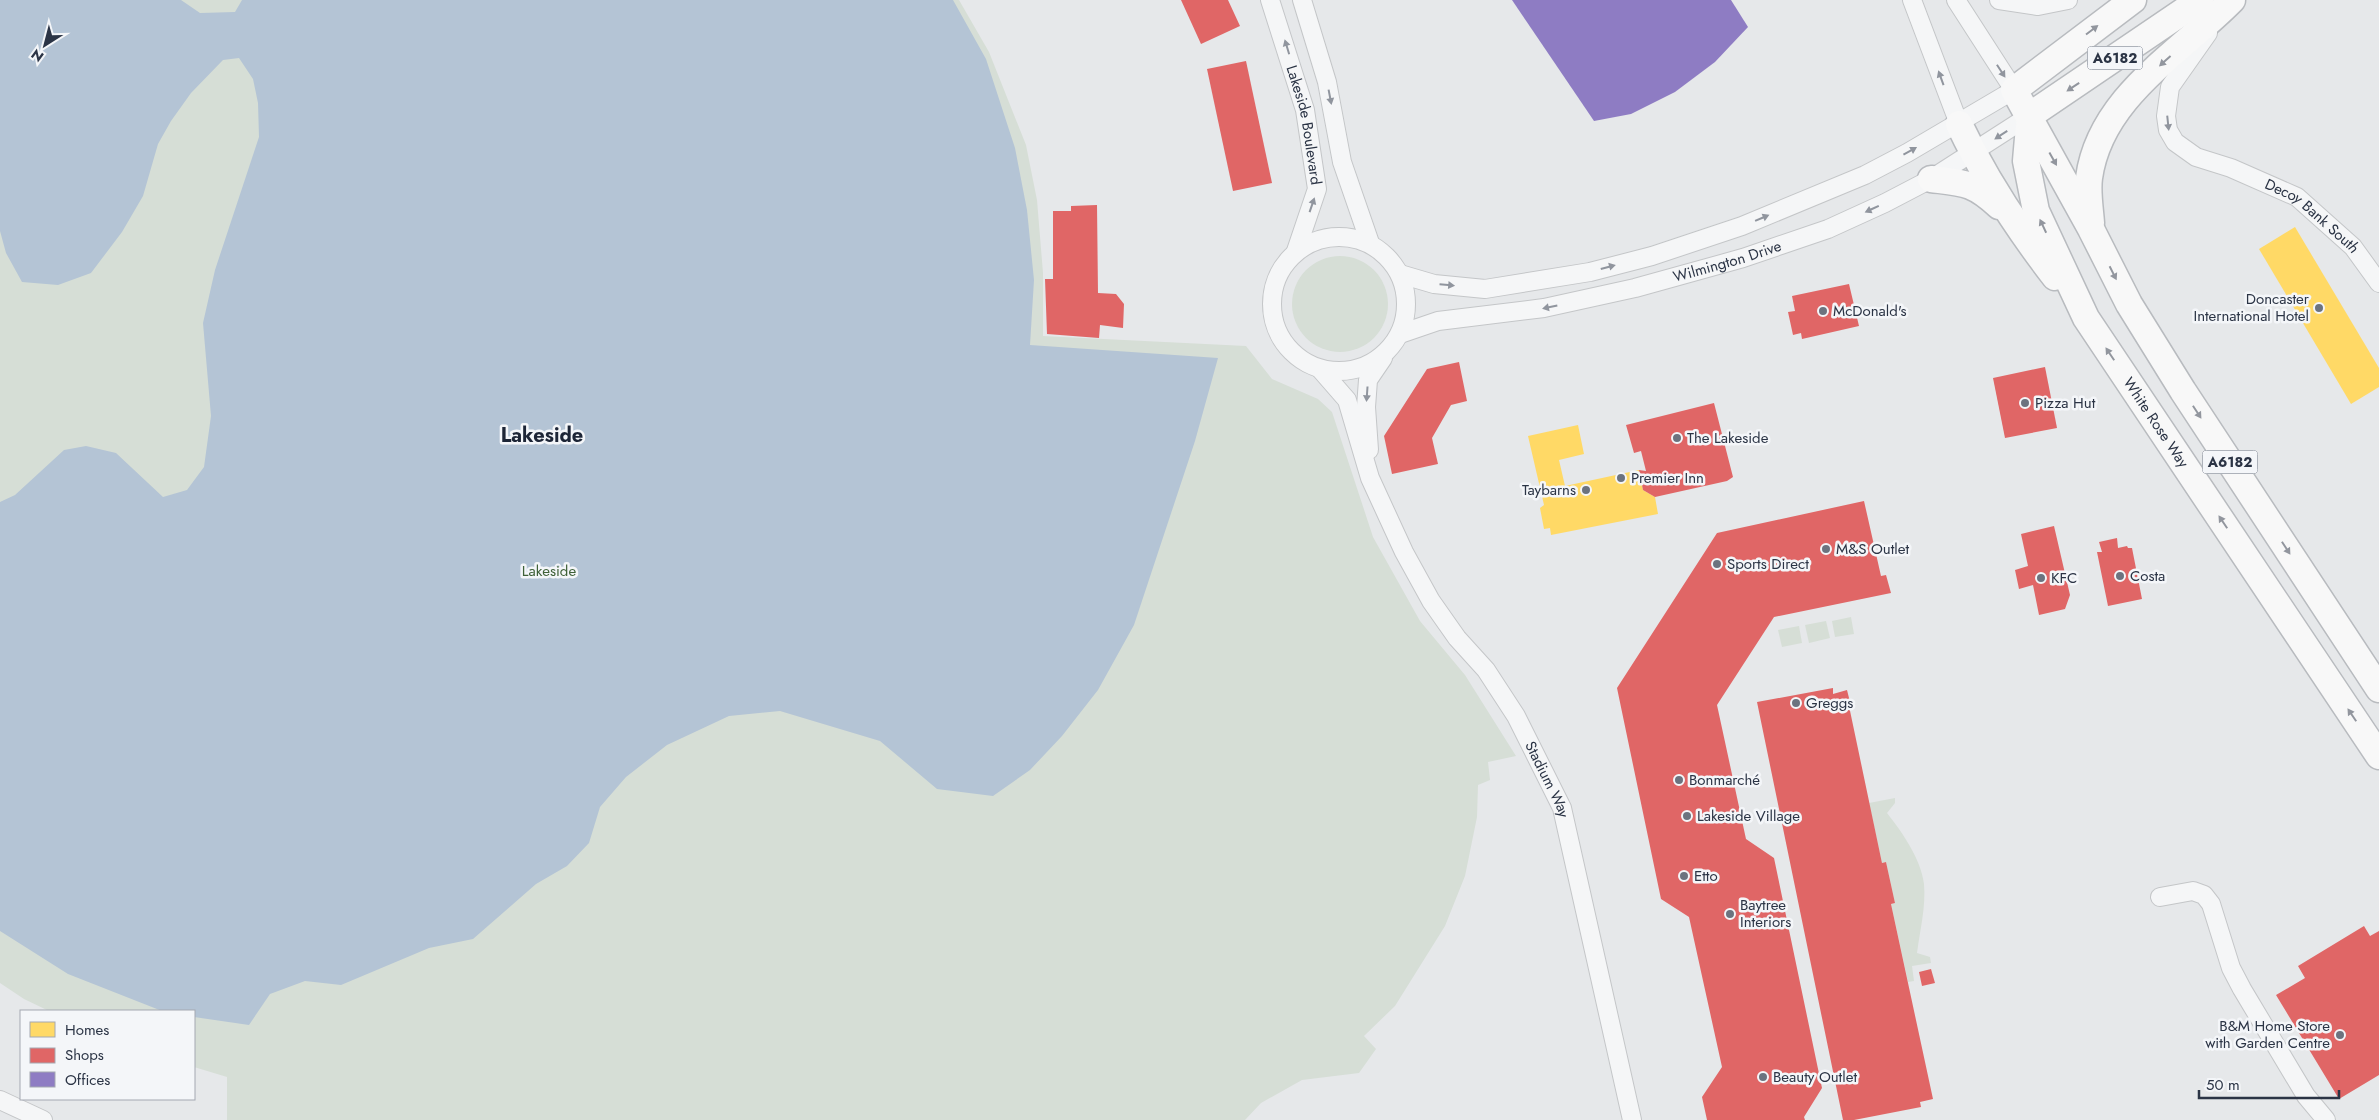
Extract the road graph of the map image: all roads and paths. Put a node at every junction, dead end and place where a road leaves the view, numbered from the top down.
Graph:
1 (1270, 0) edge
2 (1302, 0) edge
3 (1912, 0) edge
4 (1956, 0) edge
5 (1999, 0) edge
6 (2068, 0) edge
7 (2133, 0) edge
8 (2200, 0) edge
9 (2230, 2) edge
10 (2054, 60) junction
11 (2014, 90) junction
12 (2030, 116) junction
13 (1958, 124) junction
14 (1973, 153) junction
15 (1931, 179) junction
16 (2014, 223) junction
17 (2091, 229) junction
18 (1370, 243) junction
19 (1296, 251) junction
20 (1400, 274) junction
21 (2379, 283) edge
22 (2086, 318) junction
23 (1400, 334) junction
24 (1388, 352) junction
25 (1320, 369) junction
26 (1370, 478) junction
27 (2379, 689) edge
28 (2379, 756) edge
29 (2160, 897) dead end
30 (0, 1100) edge
31 (43, 1120) edge
32 (1632, 1120) edge
33 (2326, 1120) edge

19 -> 1 street, Lakeside Boulevard
2 -> 18 street, Lakeside Boulevard
13 -> 3 street
4 -> 11 street
5 - 6 street
10 -> 7 highway, White Rose Way / A6182
8 -> 12 highway, A6182
9 -> 17 highway, A6182
9 -> 21 street, Decoy Bank South
10 - 11 highway, White Rose Way / A6182
10 - 12 highway, White Rose Way
11 - 12 highway, A6182
11 - 13 street, Wilmington Drive
12 -> 14 street, Wilmington Drive
12 -> 17 highway, A6182
22 -> 12 highway, White Rose Way / A6182
13 - 14 highway
20 -> 13 street, Wilmington Drive
14 - 15 street, Wilmington Drive
14 - 16 highway
15 - 16 highway
15 -> 23 street, Wilmington Drive
16 - 22 highway
17 -> 27 highway, A6182
18 - 19 street
18 - 20 street
19 - 25 street
20 - 23 street
28 -> 22 highway, White Rose Way / A6182
23 - 24 street
24 - 25 street
24 -> 26 street, Stadium Way
25 - 26 street, Stadium Way
26 - 32 street, Stadium Way
29 - 33 street
30 - 31 street

